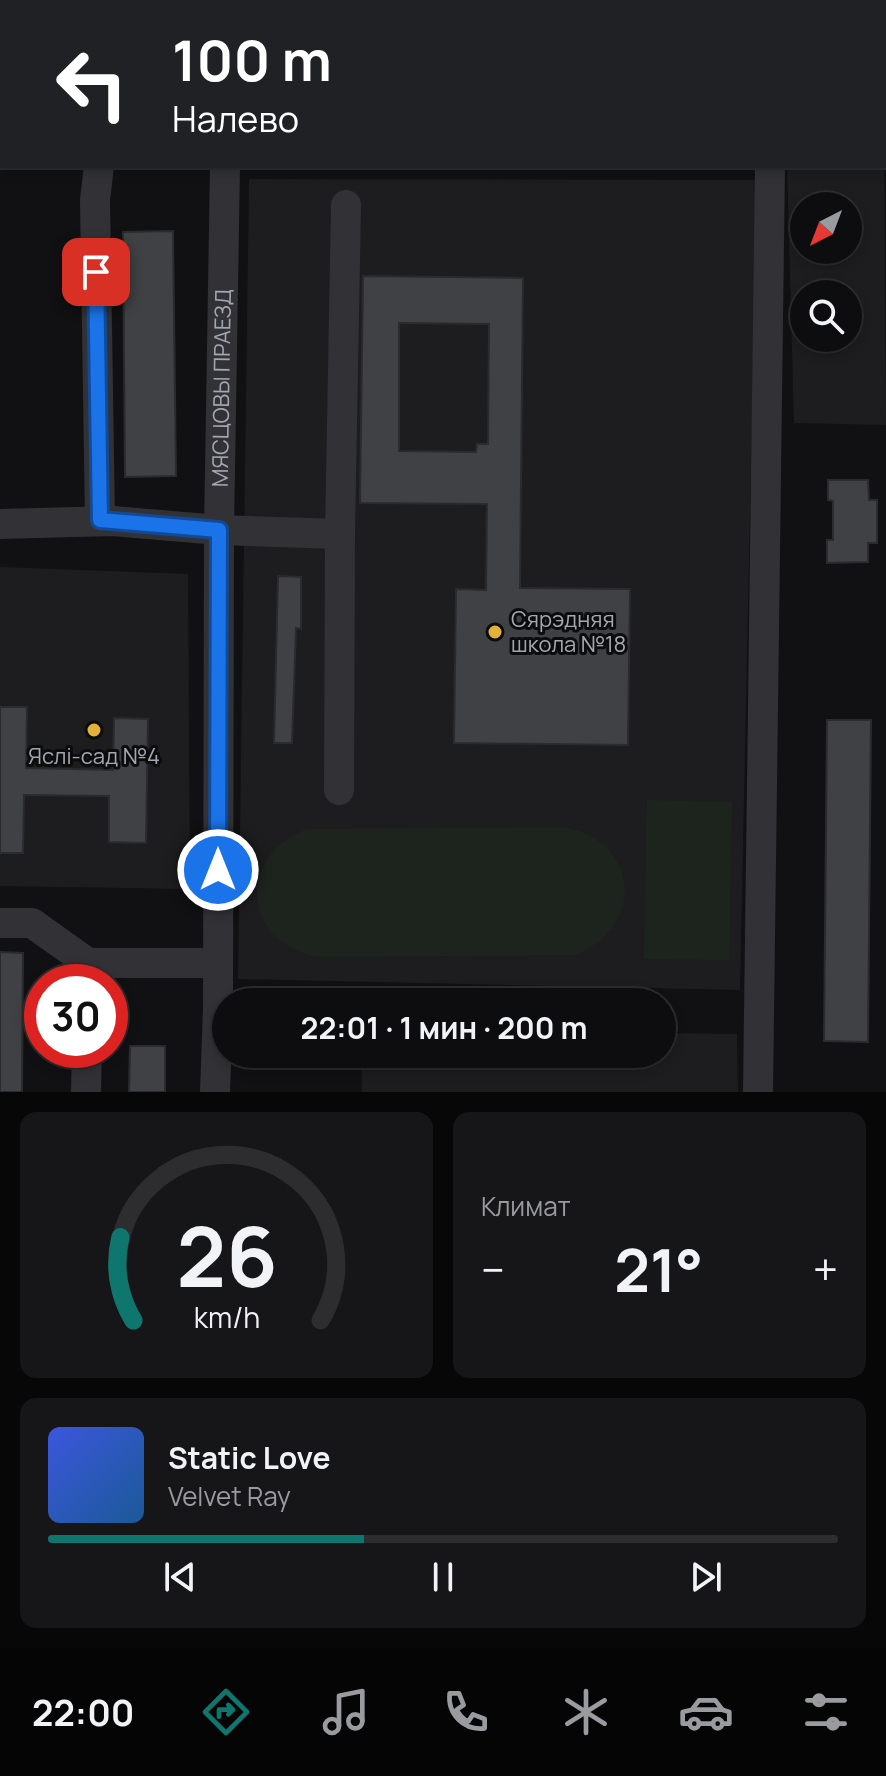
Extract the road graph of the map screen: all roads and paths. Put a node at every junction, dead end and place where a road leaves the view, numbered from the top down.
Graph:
1 (99, 168) edge
2 (225, 168) edge
3 (770, 168) edge
4 (346, 205) dead end
5 (113, 521) junction
6 (0, 524) edge
7 (219, 530) junction
8 (340, 534) junction
9 (339, 790) dead end
10 (0, 923) edge
11 (218, 963) junction
12 (78, 964) edge
13 (128, 970) edge
14 (87, 1068) edge
15 (86, 1092) edge
16 (215, 1092) edge
17 (758, 1092) edge

1 - 5 street
2 - 7 street, МЯСЦОВЫ ПРАЕЗД
3 - 17 street
4 - 8 street
5 - 6 street
5 - 7 street
7 - 8 street
7 - 11 street, МЯСЦОВЫ ПРАЕЗД
8 - 9 street
10 - 12 street
11 - 13 street
11 - 16 street, МЯСЦОВЫ ПРАЕЗД
14 - 15 street

